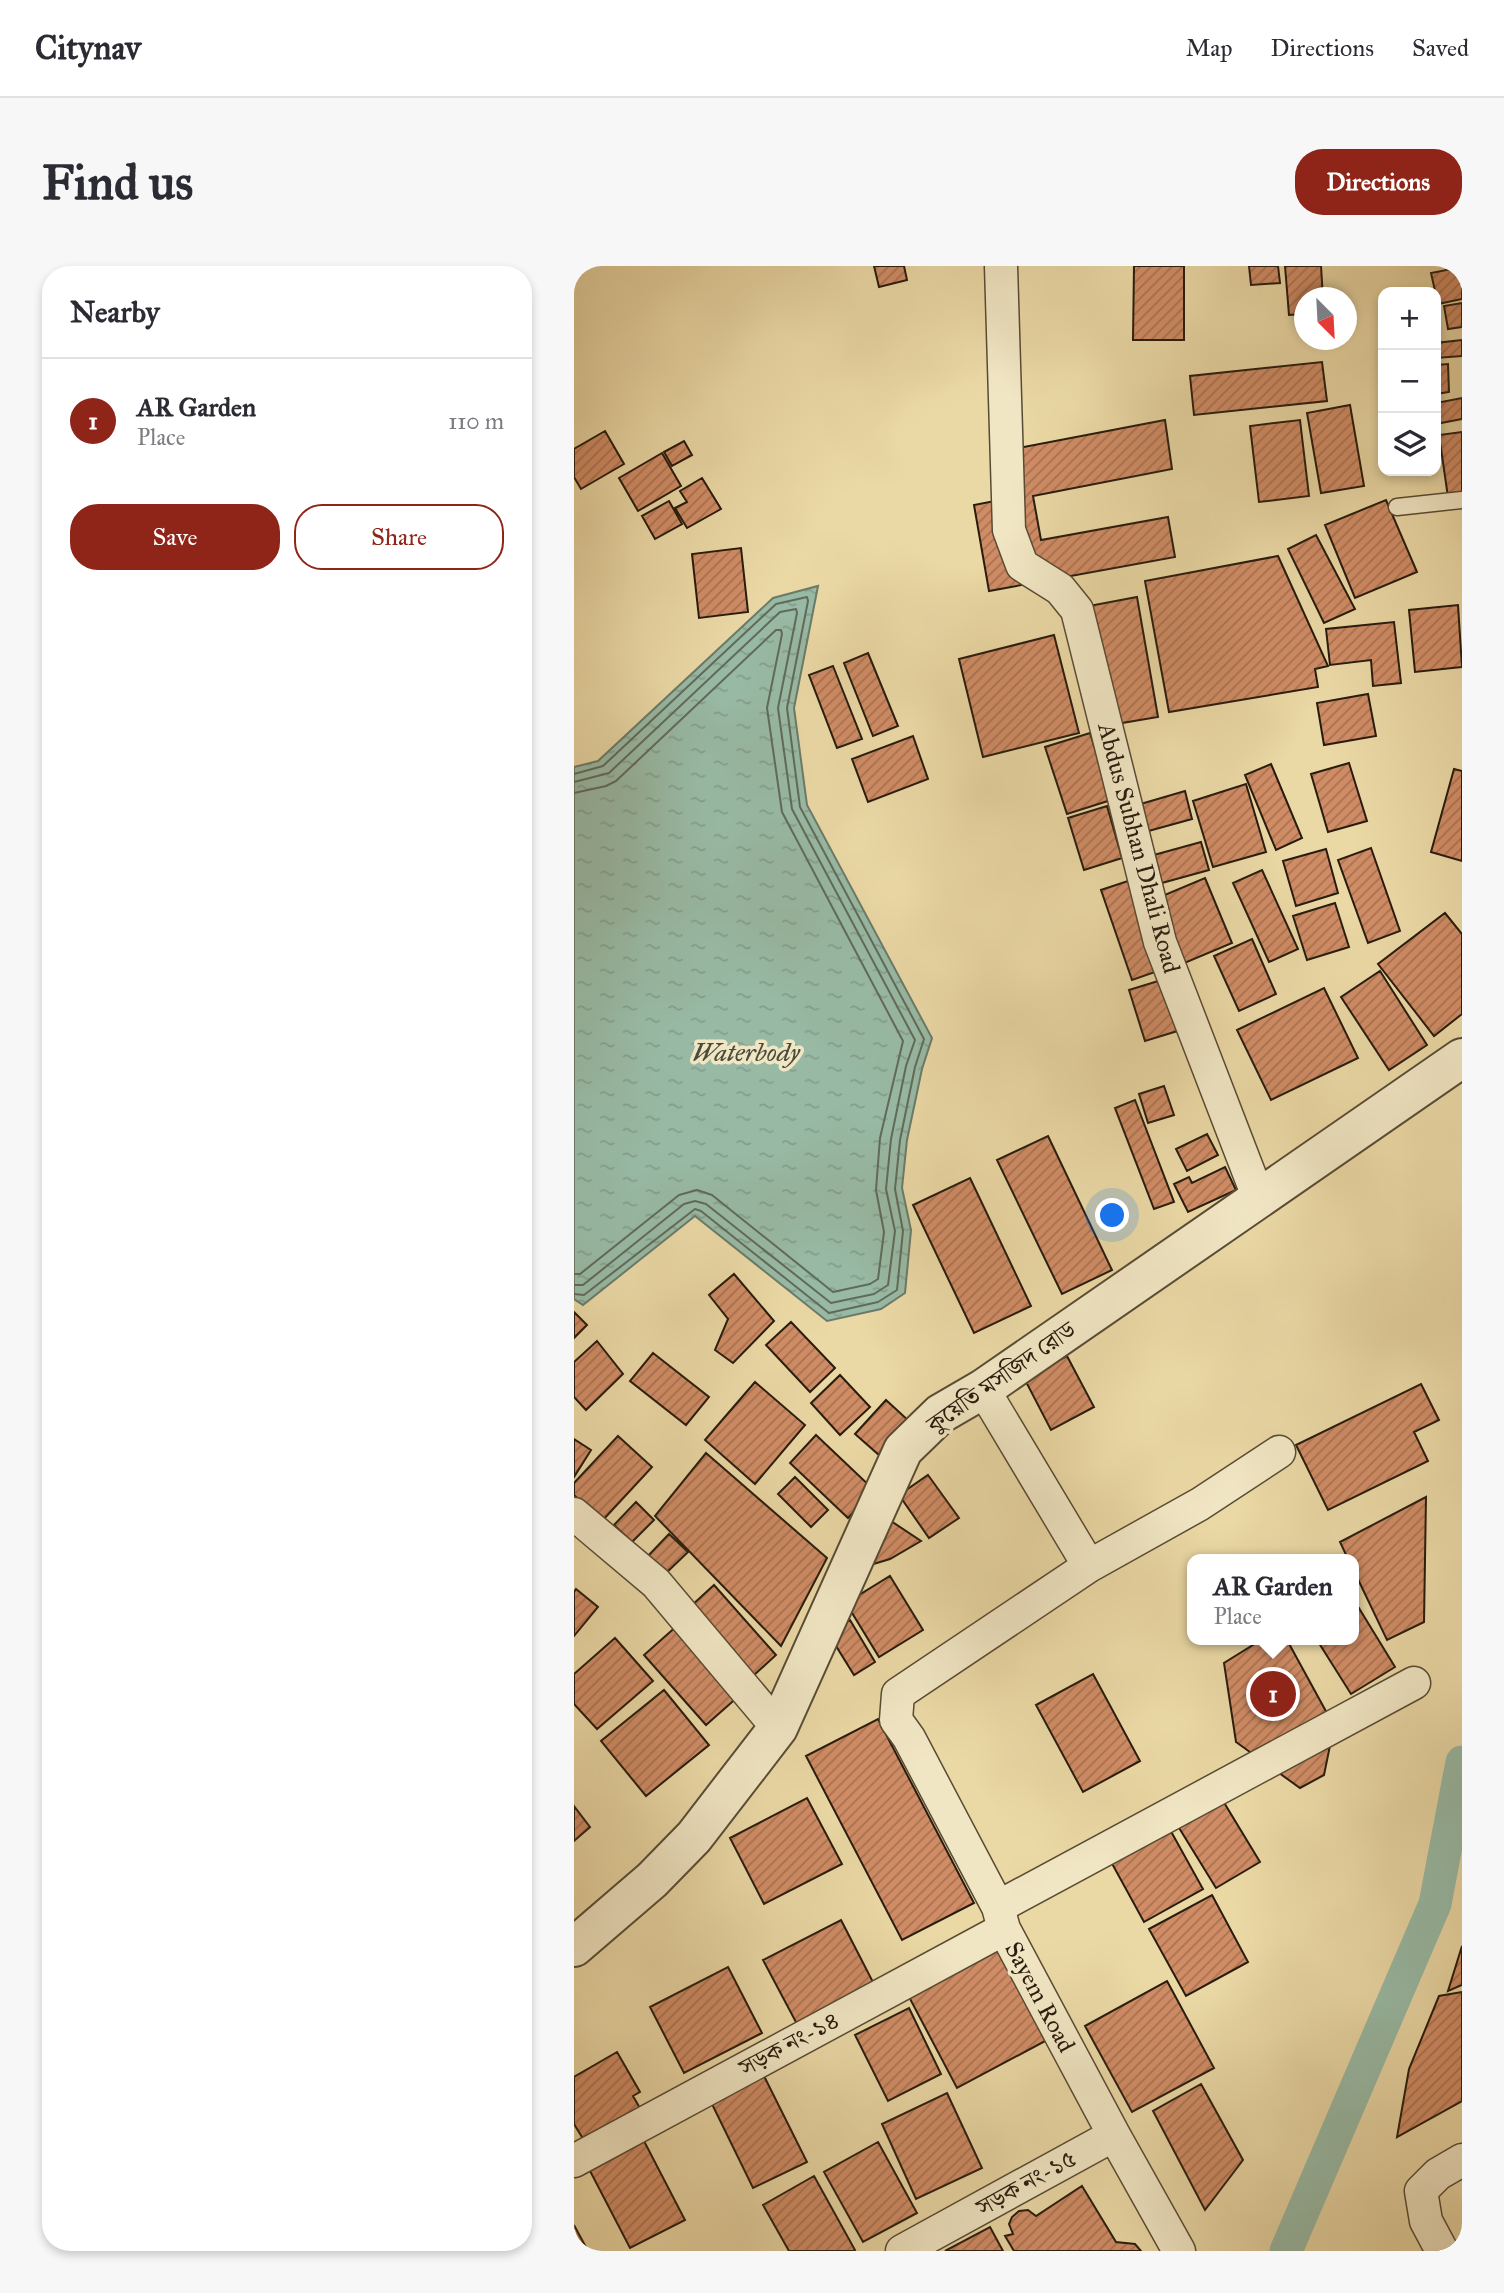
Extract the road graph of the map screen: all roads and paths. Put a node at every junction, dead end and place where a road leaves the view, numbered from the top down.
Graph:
1 (1001, 266) edge
2 (1462, 500) edge
3 (1397, 507) dead end
4 (1462, 1058) edge
5 (1259, 1199) junction
6 (983, 1390) junction
7 (1279, 1452) dead end
8 (574, 1514) edge
9 (1089, 1566) junction
10 (1414, 1683) dead end
11 (778, 1728) junction
12 (1001, 1918) junction
13 (574, 1947) edge
14 (1114, 2135) junction
15 (1462, 2160) edge
16 (574, 2161) edge
17 (902, 2251) edge
18 (1179, 2251) edge
19 (1442, 2251) edge

1 - 5 street, Abdus Subhan Dhali Road
2 - 3 lane
4 - 5 street, কুয়েতি মসজিদ রোড
5 - 6 street, কুয়েতি মসজিদ রোড
6 - 9 street
6 - 11 street, কুয়েতি মসজিদ রোড
7 - 9 street
8 - 11 street
9 - 12 street, Sayem Road
10 - 12 street, সড়ক নং-১৪
11 - 13 street, কুয়েতি মসজিদ রোড
12 - 14 street, Sayem Road
12 - 16 street, সড়ক নং-১৪
14 - 17 street, সড়ক নং-১৫
14 - 18 street, Sayem Road
15 - 19 street

